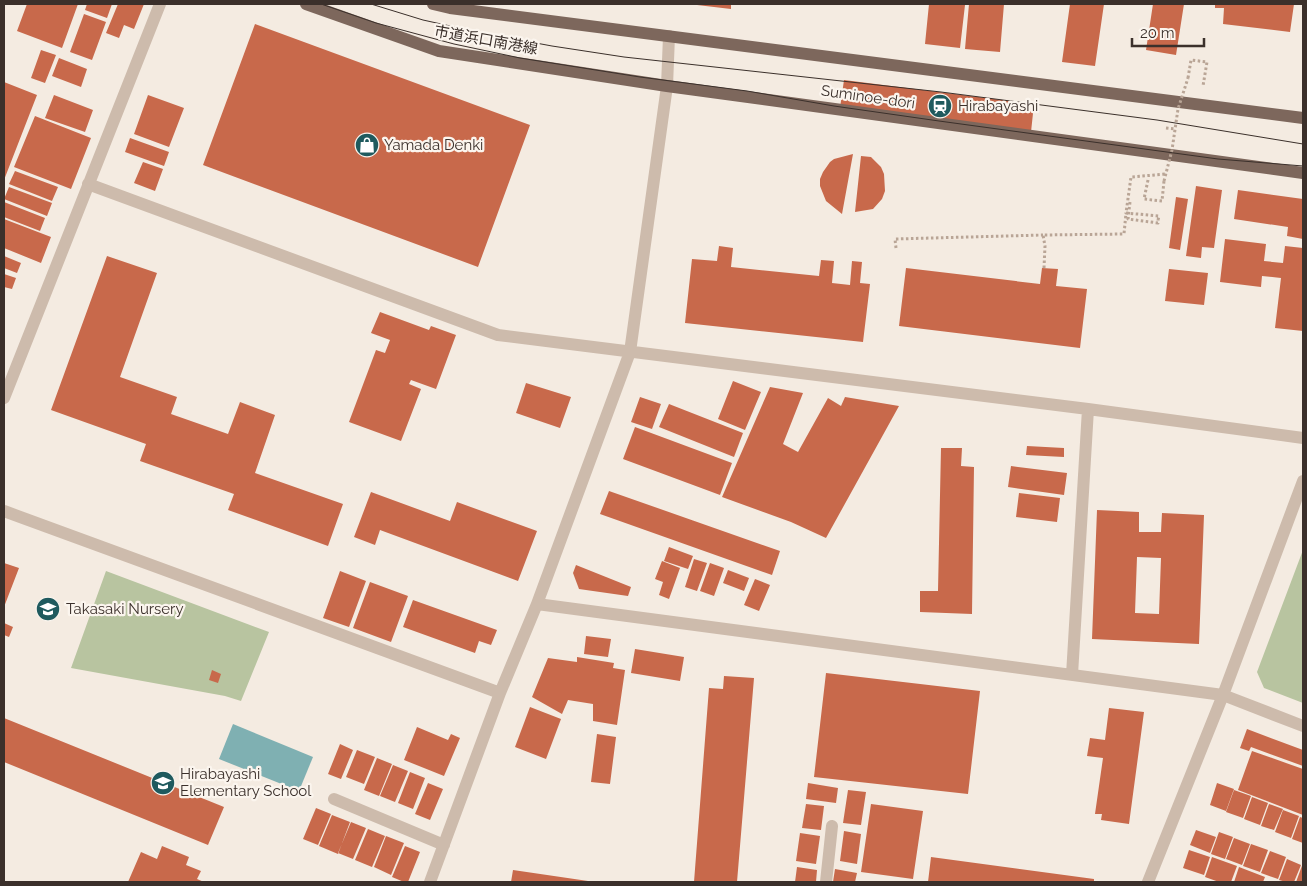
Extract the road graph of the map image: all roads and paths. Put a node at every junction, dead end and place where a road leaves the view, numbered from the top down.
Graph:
1 (160, 4) edge
2 (306, 4) edge
3 (432, 4) edge
4 (669, 36) junction
5 (667, 86) junction
6 (1203, 87) dead end
7 (1303, 118) edge
8 (1166, 128) dead end
9 (1175, 129) junction
10 (1303, 173) edge
11 (1166, 174) junction
12 (1148, 180) dead end
13 (88, 184) junction
14 (1130, 202) dead end
15 (1126, 213) junction
16 (1043, 235) junction
17 (896, 248) dead end
18 (1044, 268) dead end
19 (630, 352) junction
20 (4, 398) edge
21 (1088, 409) junction
22 (1303, 438) edge
23 (1303, 481) edge
24 (4, 512) edge
25 (537, 604) junction
26 (1072, 675) junction
27 (500, 694) junction
28 (1223, 695) junction
29 (1303, 726) edge
30 (334, 799) dead end
31 (832, 826) dead end
32 (444, 845) junction
33 (430, 882) edge
34 (826, 882) edge
35 (1148, 882) edge

1 - 13 street
2 - 5 main road, 市道浜口南港線
3 - 4 main road, 市道浜口南港線
4 - 5 street
4 - 7 main road
5 - 10 main road, Suminoe-dori
5 - 19 street
6 - 9 path, bridge
8 - 9 path
9 - 11 path, bridge
11 - 12 path
11 - 15 path, bridge
13 - 19 street
13 - 20 street
14 - 15 path, bridge
15 - 16 path
16 - 17 path
16 - 18 path
19 - 21 street
19 - 25 street
21 - 22 street
21 - 26 street
23 - 28 street
24 - 27 street
25 - 26 street
25 - 27 street
26 - 28 street
27 - 32 street
28 - 29 street
28 - 35 street
30 - 32 street
31 - 34 street
32 - 33 street

